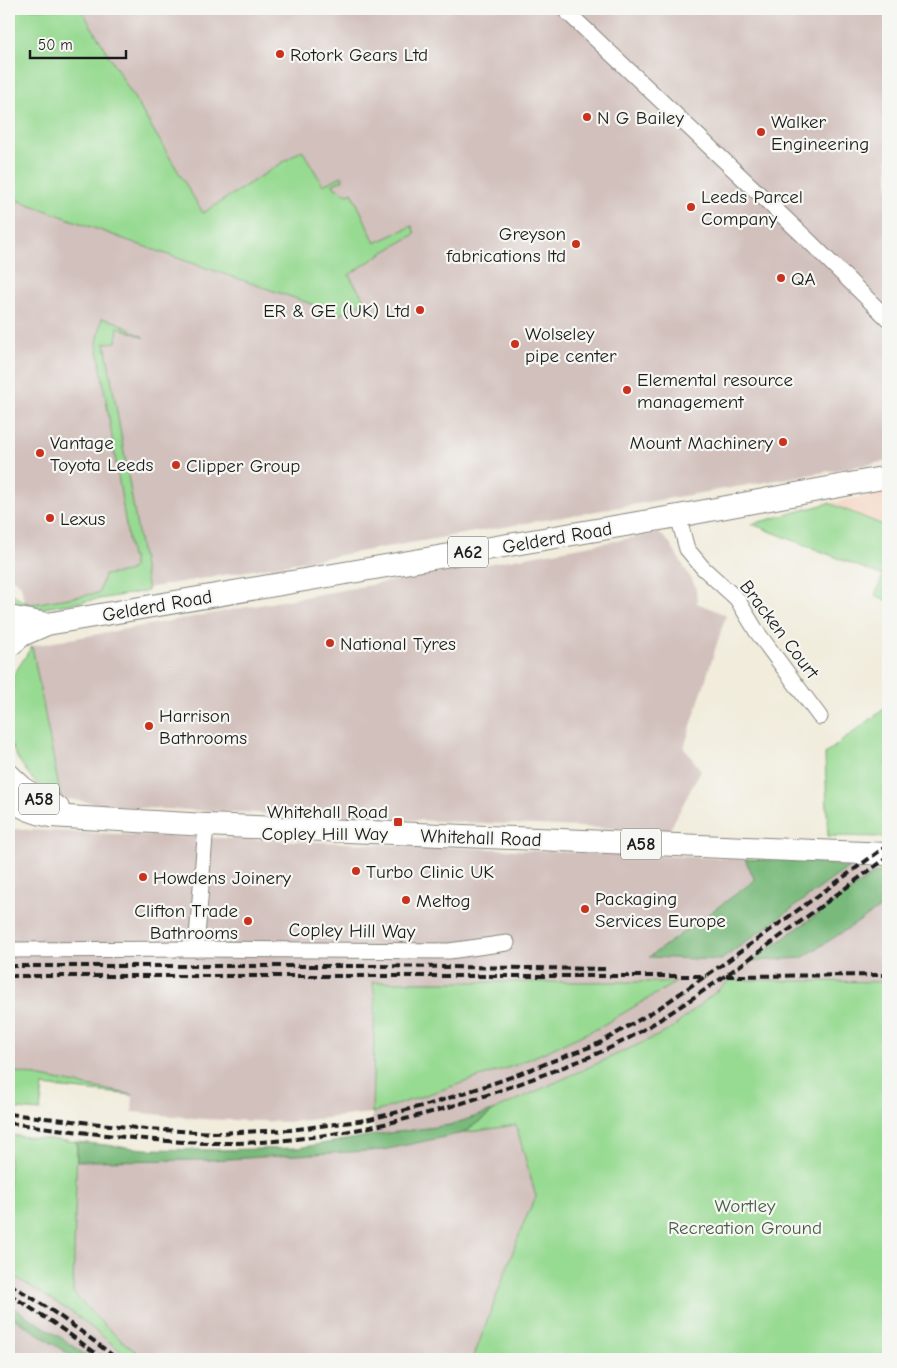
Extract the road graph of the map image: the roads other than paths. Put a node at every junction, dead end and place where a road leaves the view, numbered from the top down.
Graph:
1 (564, 9) edge
2 (888, 319) edge
3 (888, 477) edge
4 (678, 516) junction
5 (9, 617) edge
6 (47, 624) junction
7 (9, 646) edge
8 (820, 717) dead end
9 (9, 774) edge
10 (9, 799) edge
11 (75, 816) junction
12 (206, 825) junction
13 (888, 854) edge
14 (507, 943) dead end
15 (196, 949) junction
16 (9, 950) edge

1 - 2 street
3 - 4 main road, Gelderd Road / A62
4 - 6 main road, Gelderd Road / A62
4 - 8 street, Bracken Court
5 - 6 main road, Gelderd Road / A62
6 - 7 main road, Gelderd Road / A62
9 - 11 main road, Whitehall Road / A58
10 - 11 main road, Whitehall Road / A58
11 - 12 main road, Whitehall Road / A58
12 - 13 main road, Whitehall Road / A58
12 - 15 street
14 - 15 street, Copley Hill Way
15 - 16 street, Copley Hill Way

